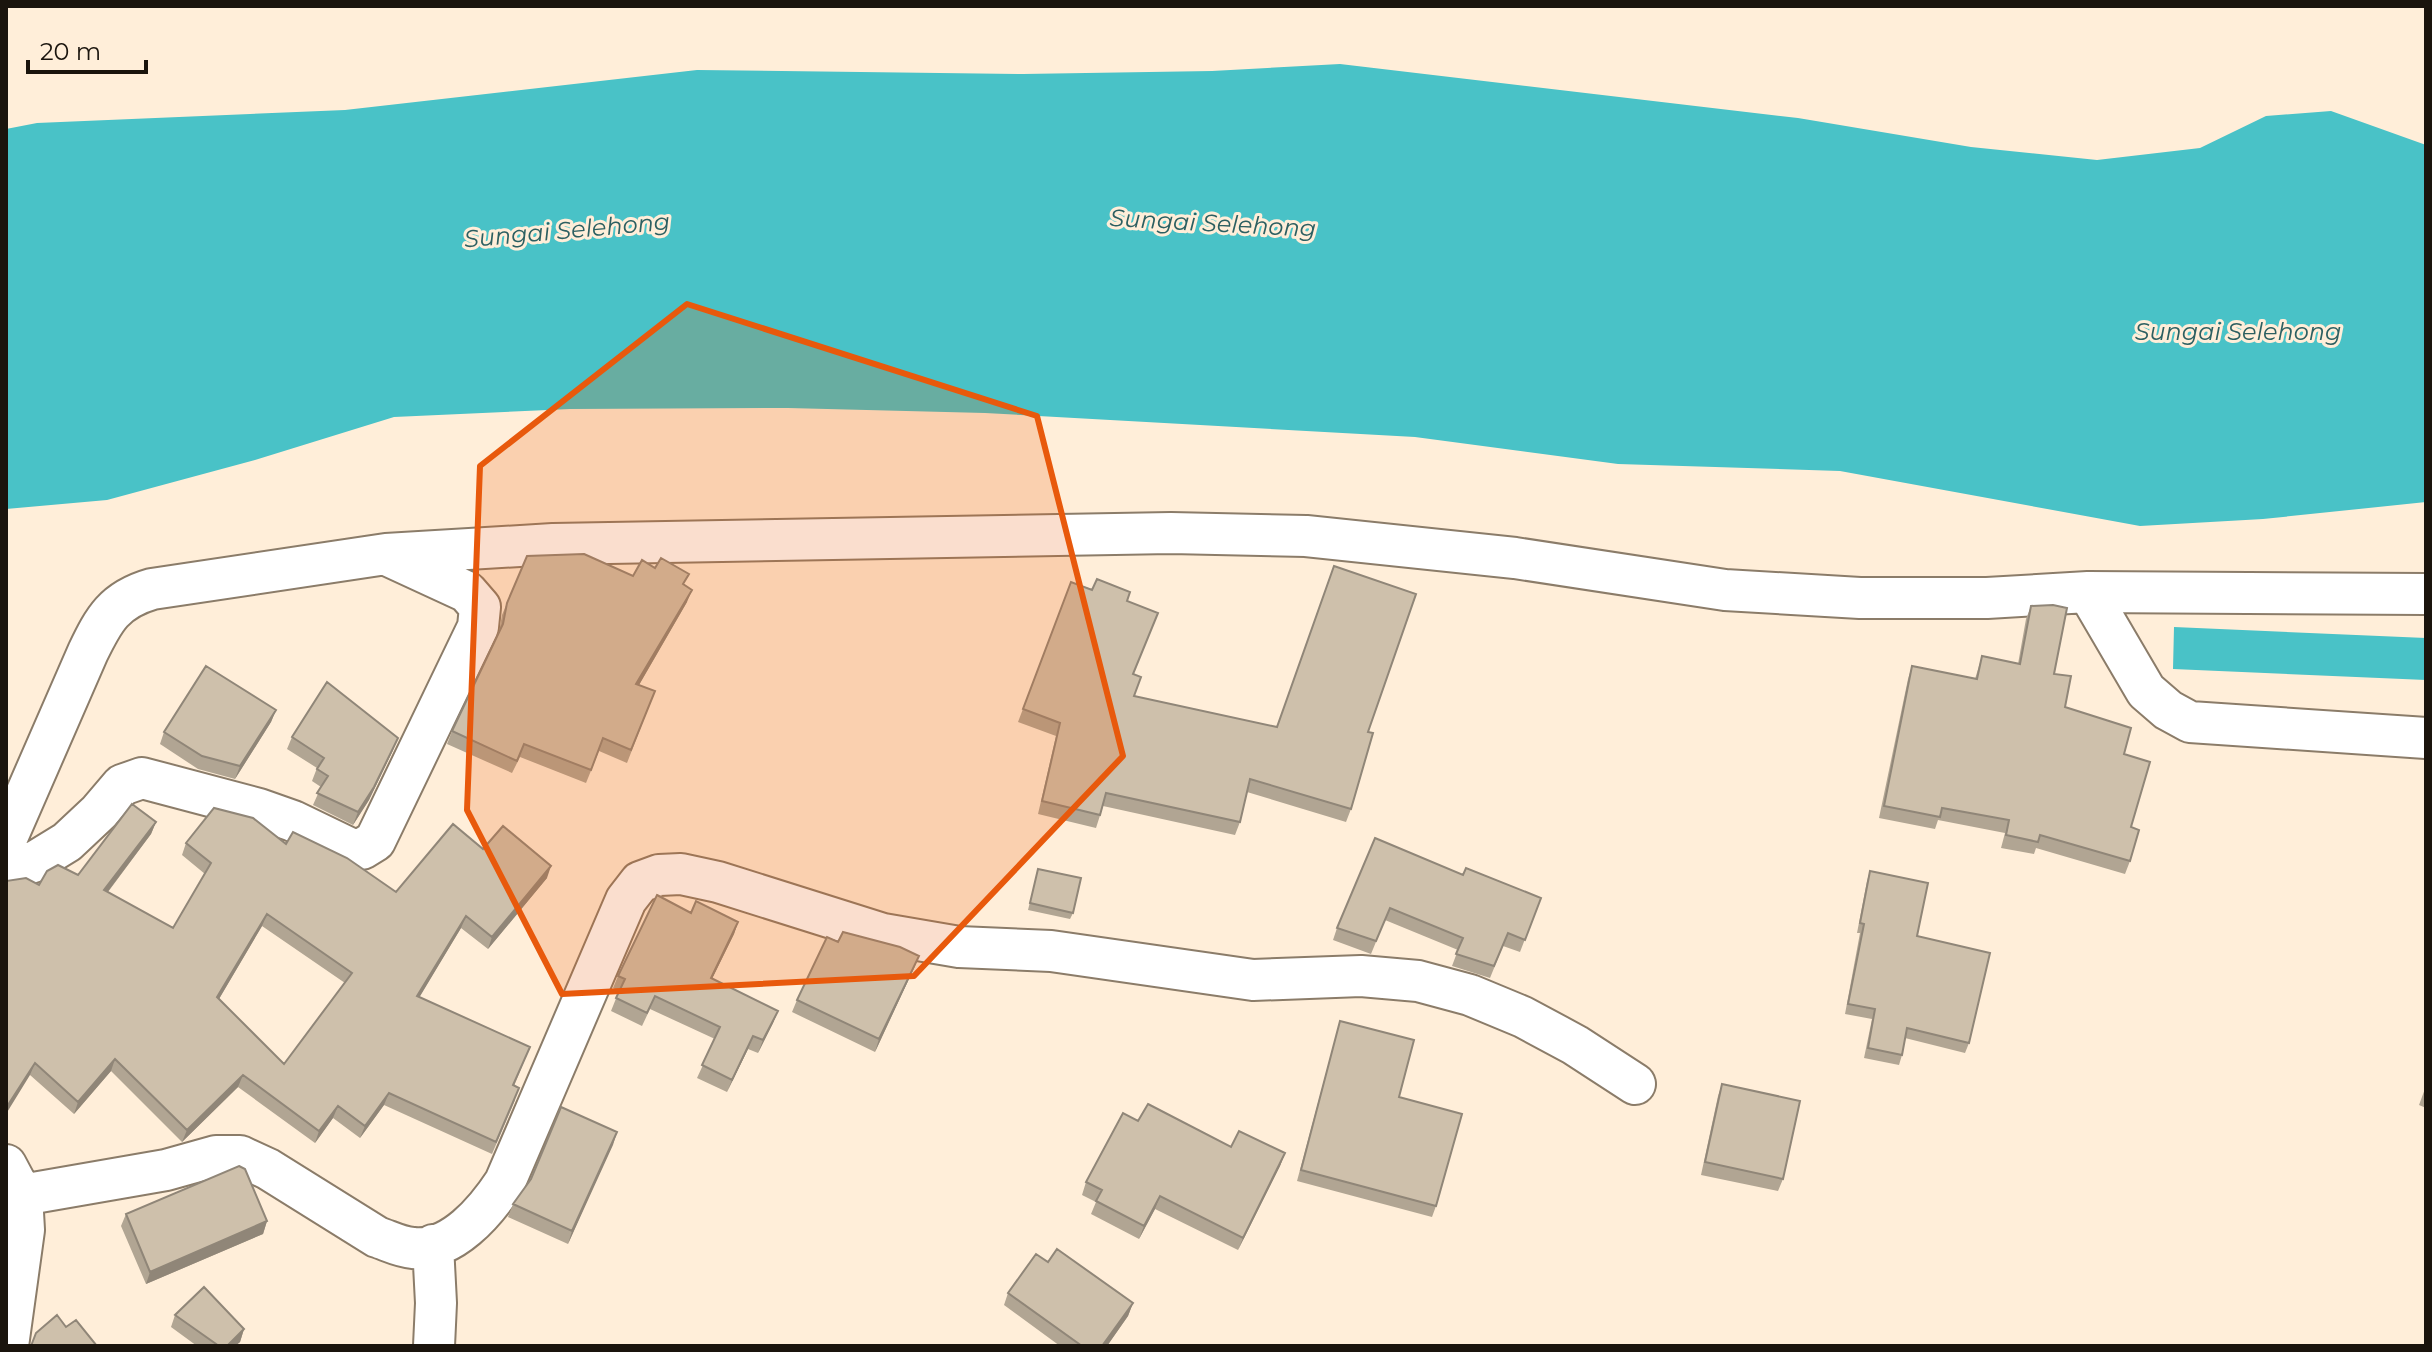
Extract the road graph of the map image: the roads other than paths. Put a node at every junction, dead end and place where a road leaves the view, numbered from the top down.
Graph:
1 (386, 554) junction
2 (2088, 592) junction
3 (2426, 594) edge
4 (2426, 738) edge
5 (6, 840) edge
6 (6, 871) edge
7 (1635, 1084) dead end
8 (14, 1180) edge
9 (433, 1245) junction
10 (8, 1346) edge
11 (434, 1346) edge

1 - 2 street
1 - 5 street
1 - 6 street
2 - 3 street
2 - 4 street
7 - 9 street
8 - 9 street
8 - 10 street
9 - 11 street

